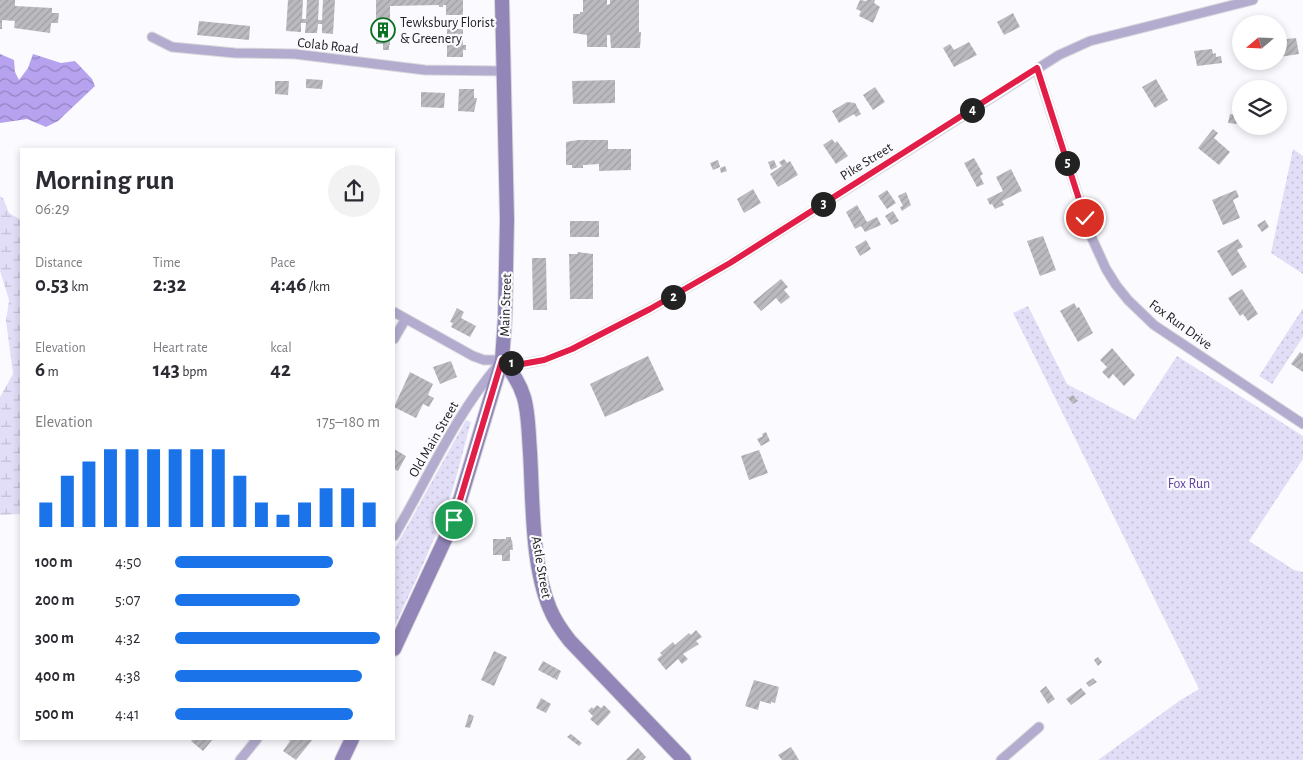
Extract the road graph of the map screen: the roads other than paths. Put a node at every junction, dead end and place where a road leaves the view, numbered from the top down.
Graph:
1 (502, 0) edge
2 (1253, 0) edge
3 (152, 37) dead end
4 (1037, 68) junction
5 (503, 71) junction
6 (395, 313) edge
7 (405, 320) junction
8 (395, 338) edge
9 (502, 360) junction
10 (1303, 424) edge
11 (395, 534) edge
12 (395, 647) edge
13 (1039, 727) dead end
14 (256, 740) edge
15 (352, 740) edge
16 (240, 760) edge
17 (342, 760) edge
18 (684, 760) edge
19 (1001, 760) edge

1 - 5 main road, Main Street
2 - 4 street, Pike Street
3 - 5 street, Colab Road
4 - 9 street, Pike Street
4 - 10 street, Fox Run Drive
5 - 9 main road, Main Street
6 - 7 street, Pike Street
7 - 8 street
7 - 9 street, Pike Street
9 - 11 street, Old Main Street
9 - 12 main road, Main Street
9 - 18 main road, Astle Street
13 - 19 street
14 - 16 street
15 - 17 main road

